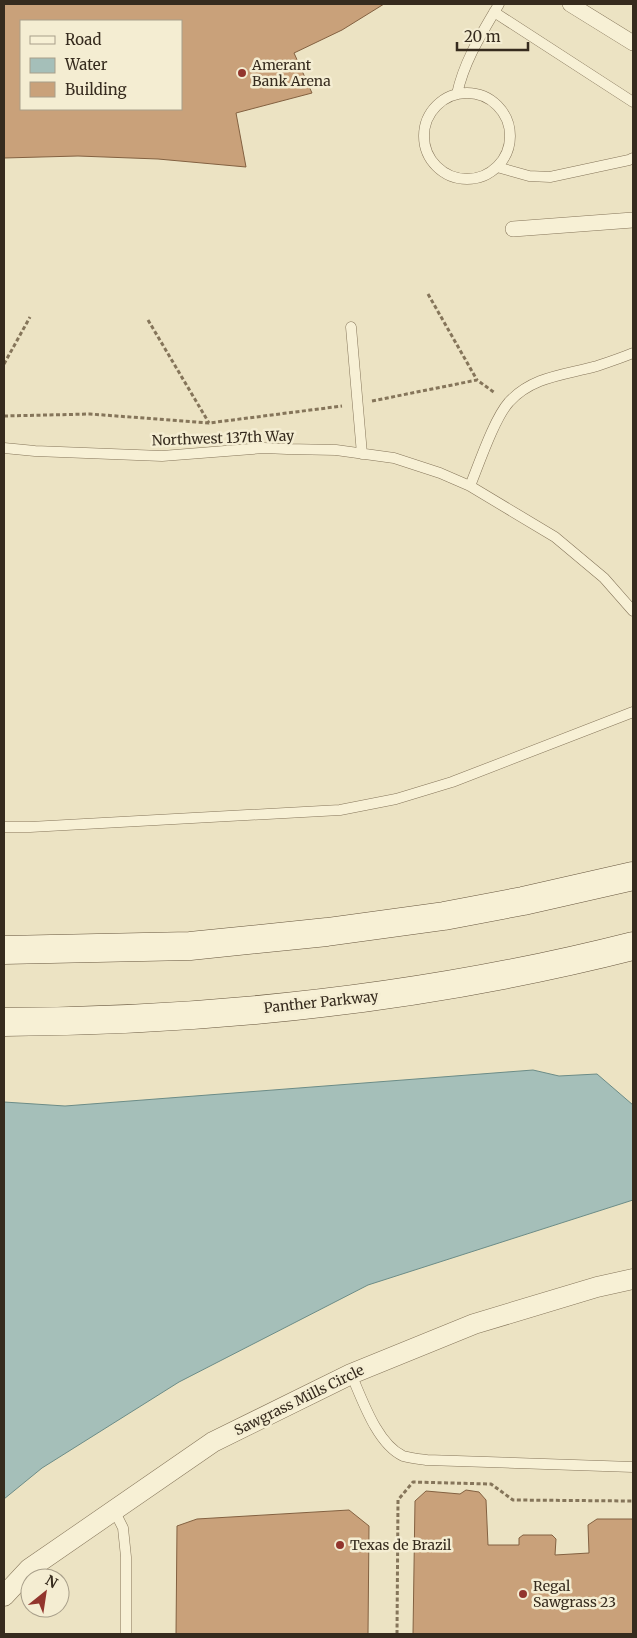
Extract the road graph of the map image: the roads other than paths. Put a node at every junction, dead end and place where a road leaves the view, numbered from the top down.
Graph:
1 (570, 4) edge
2 (496, 8) edge
3 (633, 43) edge
4 (456, 94) junction
5 (633, 102) edge
6 (633, 158) edge
7 (497, 167) junction
8 (633, 220) edge
9 (513, 229) dead end
10 (351, 327) dead end
11 (633, 354) edge
12 (4, 448) edge
13 (362, 454) junction
14 (470, 486) junction
15 (633, 611) edge
16 (633, 712) edge
17 (4, 827) edge
18 (633, 876) edge
19 (633, 946) edge
20 (4, 950) edge
21 (4, 1022) edge
22 (633, 1280) edge
23 (351, 1374) junction
24 (633, 1467) edge
25 (114, 1510) junction
26 (4, 1596) edge
27 (126, 1634) edge

1 - 3 street
2 - 4 lane
2 - 5 lane
4 - 7 lane
4 - 7 lane
6 - 7 lane
8 - 9 street
10 - 13 lane
11 - 14 lane
12 - 13 lane, Northwest 137th Way
13 - 14 lane, Northwest 137th Way
14 - 15 lane, Northwest 137th Way
16 - 17 lane
18 - 20 main road
19 - 21 main road, Panther Parkway
22 - 23 street, Sawgrass Mills Circle
23 - 24 lane
23 - 25 street, Sawgrass Mills Circle
25 - 26 street, Sawgrass Mills Circle
25 - 27 lane

